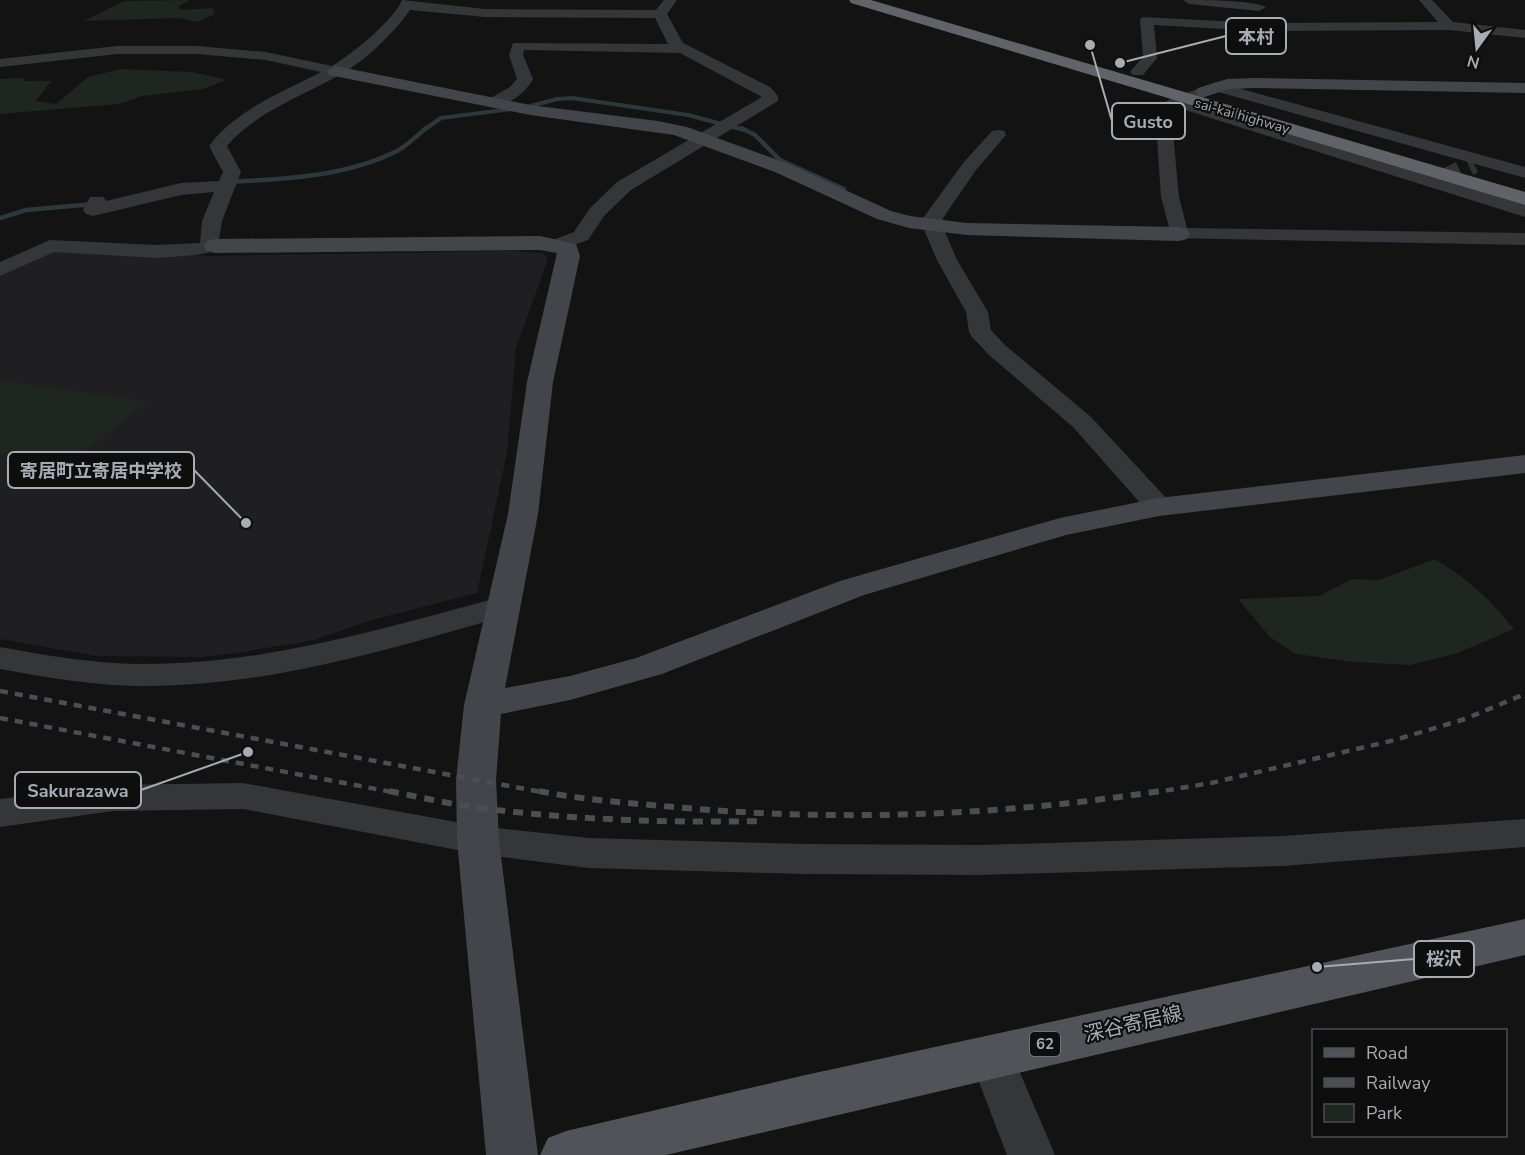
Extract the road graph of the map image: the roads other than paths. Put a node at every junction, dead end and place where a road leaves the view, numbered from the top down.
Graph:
1 (670, 0) edge
2 (856, 0) edge
3 (1189, 0) edge
4 (1425, 0) edge
5 (407, 3) edge
6 (891, 5) edge
7 (1273, 9) dead end
8 (1318, 13) dead end
9 (660, 14) junction
10 (1442, 26) junction
11 (1525, 34) edge
12 (684, 49) junction
13 (0, 63) edge
14 (335, 71) junction
15 (1138, 72) junction
16 (1525, 88) edge
17 (1210, 89) junction
18 (1181, 101) junction
19 (494, 103) junction
20 (998, 135) dead end
21 (707, 139) junction
22 (1525, 173) edge
23 (1525, 184) edge
24 (227, 186) junction
25 (1525, 199) edge
26 (97, 201) dead end
27 (1525, 211) edge
28 (932, 225) junction
29 (1179, 234) junction
30 (1525, 239) edge
31 (557, 245) junction
32 (214, 246) junction
33 (0, 270) edge
34 (1525, 464) edge
35 (1159, 507) junction
36 (505, 606) junction
37 (0, 658) edge
38 (483, 705) junction
39 (0, 813) edge
40 (1525, 833) edge
41 (478, 840) junction
42 (1525, 937) edge
43 (991, 1056) junction
44 (512, 1155) edge
45 (566, 1155) edge
46 (1031, 1155) edge

1 - 9 street
2 - 6 highway, sai-kai highway
3 - 7 street
4 - 10 street
5 - 9 street
5 - 14 street
6 - 15 highway, sai-kai highway
6 - 18 highway, sai-kai highway
8 - 10 street
9 - 12 street
10 - 11 street
10 - 15 street
12 - 19 street
12 - 21 street
13 - 14 street
14 - 19 street
14 - 24 street
15 - 17 highway, sai-kai highway
16 - 17 street
17 - 18 street
17 - 22 street
17 - 23 highway, sai-kai highway
18 - 25 highway, sai-kai highway
18 - 27 street
18 - 29 street
19 - 21 street
20 - 28 street
21 - 28 street
21 - 31 street
24 - 26 street
24 - 32 street
28 - 29 street
28 - 35 street
29 - 30 street
31 - 32 street
31 - 36 street
32 - 33 street
34 - 35 street
35 - 38 street
36 - 37 street
36 - 38 street
38 - 41 street
39 - 41 street
40 - 41 street
41 - 44 street
42 - 43 main road, 深谷寄居線 / 62
43 - 45 main road, 深谷寄居線 / 62
43 - 46 street

